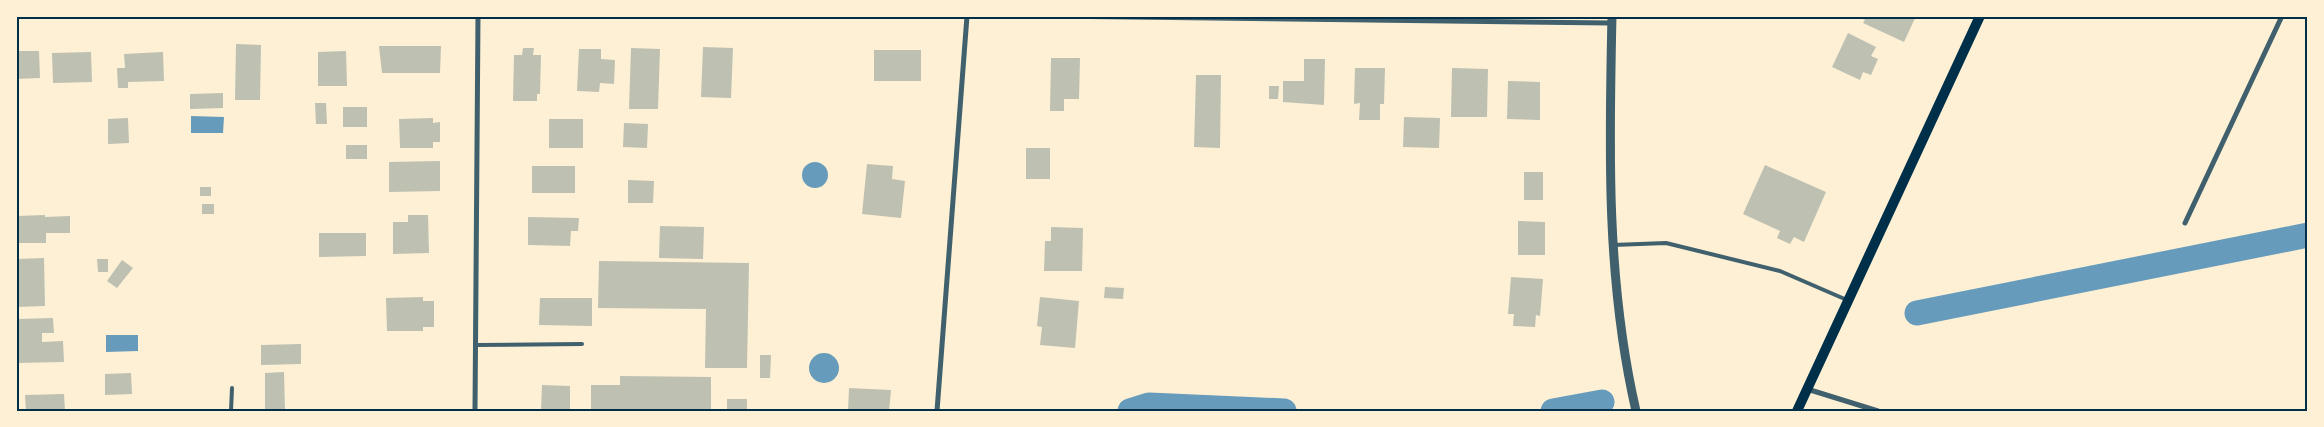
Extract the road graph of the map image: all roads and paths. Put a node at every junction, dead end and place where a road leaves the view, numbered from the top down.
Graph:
1 (478, 16) edge
2 (967, 16) edge
3 (1050, 16) edge
4 (1980, 16) edge
5 (2282, 16) edge
6 (1611, 20) edge
7 (2185, 223) dead end
8 (1612, 245) junction
9 (1847, 300) junction
10 (582, 344) dead end
11 (476, 345) junction
12 (232, 388) dead end
13 (1806, 389) junction
14 (231, 411) edge
15 (475, 411) edge
16 (937, 411) edge
17 (1636, 411) edge
18 (1797, 411) edge
19 (1878, 411) edge

1 - 11 street
2 - 16 street
3 - 6 street
4 - 9 main road
5 - 7 street
6 - 8 street
8 - 9 lane
8 - 17 street
9 - 13 main road
10 - 11 lane
11 - 15 street
12 - 14 lane
13 - 18 main road
13 - 19 street

